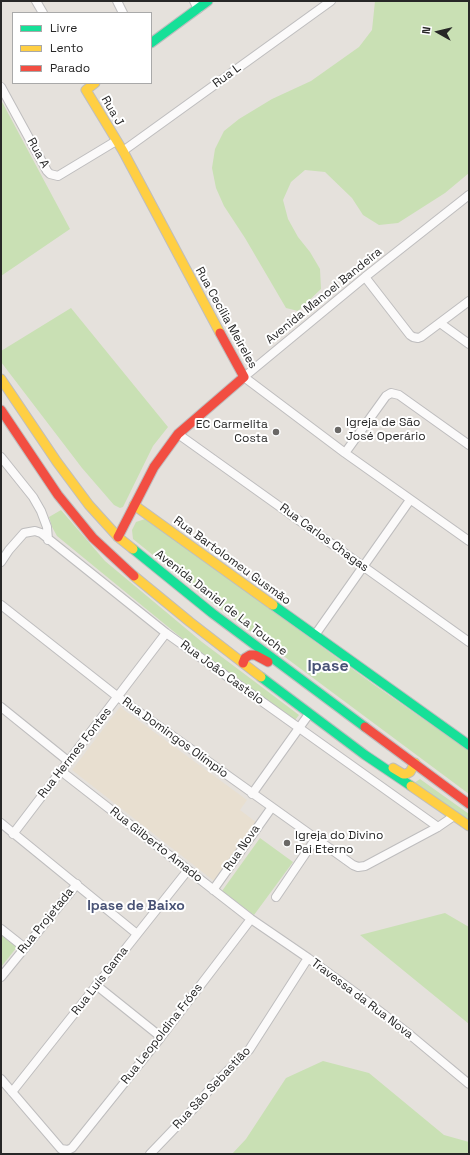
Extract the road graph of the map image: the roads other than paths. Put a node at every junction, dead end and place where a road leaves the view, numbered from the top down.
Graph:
1 (36, 1) edge
2 (117, 1) edge
3 (208, 1) edge
4 (331, 1) edge
5 (196, 5) edge
6 (42, 12) edge
7 (122, 12) edge
8 (152, 42) edge
9 (84, 86) edge
10 (1, 87) edge
11 (116, 142) junction
12 (123, 151) junction
13 (469, 195) edge
14 (365, 277) junction
15 (469, 301) edge
16 (440, 323) junction
17 (469, 344) edge
18 (244, 377) junction
19 (1, 379) edge
20 (1, 410) edge
21 (178, 434) junction
22 (469, 445) edge
23 (344, 453) junction
24 (1, 457) edge
25 (410, 500) junction
26 (134, 505) junction
27 (118, 537) junction
28 (48, 540) junction
29 (469, 542) edge
30 (1, 562) edge
31 (363, 566) junction
32 (1, 605) edge
33 (166, 633) junction
34 (315, 635) junction
35 (469, 642) edge
36 (243, 663) junction
37 (289, 671) junction
38 (118, 697) junction
39 (1, 707) edge
40 (309, 714) junction
41 (300, 729) junction
42 (469, 745) edge
43 (365, 755) junction
44 (68, 761) junction
45 (415, 763) junction
46 (61, 771) junction
47 (252, 794) junction
48 (469, 804) edge
49 (272, 807) junction
50 (454, 816) junction
51 (1, 823) edge
52 (469, 826) edge
53 (438, 827) junction
54 (13, 834) junction
55 (316, 838) junction
56 (188, 870) junction
57 (77, 884) junction
58 (212, 890) junction
59 (276, 897) dead end
60 (252, 919) junction
61 (1, 929) edge
62 (137, 934) junction
63 (25, 948) junction
64 (308, 958) junction
65 (1, 977) edge
66 (96, 985) junction
67 (161, 1037) junction
68 (1, 1079) edge
69 (469, 1084) edge
70 (12, 1092) junction
71 (150, 1154) edge

1 - 6 street
2 - 7 street
3 - 5 main road
4 - 12 street, Rua L
5 - 8 main road
9 - 11 main road, Rua J
10 - 11 street, Rua A
11 - 12 main road, Rua J
12 - 18 main road, Rua Cecília Meireles
13 - 14 street, Avenida Manoel Bandeira
14 - 16 street
14 - 18 street, Avenida Manoel Bandeira
15 - 16 street
16 - 17 street
18 - 21 main road, Avenida Manoel Bandeira
18 - 23 street, Rua Cecília Meireles
19 - 27 main road, Avenida Daniel de La Touche
20 - 36 main road
21 - 26 main road, Avenida Manoel Bandeira
21 - 31 street, Rua Carlos Chagas
22 - 23 street
23 - 25 street, Rua Cecília Meireles
24 - 28 street
25 - 29 street, Rua Cecília Meireles
25 - 31 street
26 - 27 main road, Avenida Manoel Bandeira
26 - 34 main road, Rua Bartolomeu Gusmão
27 - 37 main road, Avenida Daniel de La Touche
28 - 30 street, Rua João Castelo
28 - 33 street, Rua João Castelo
31 - 34 street
31 - 35 street, Rua Carlos Chagas
32 - 38 street, Rua Domingos Olímpio
33 - 38 street, Rua Hermes Fontes
33 - 41 street, Rua João Castelo
34 - 42 main road, Rua Bartolomeu Gusmão
36 - 37 main road
36 - 40 main road
37 - 45 main road, Avenida Daniel de La Touche
38 - 44 street, Rua Hermes Fontes
38 - 47 street, Rua Domingos Olímpio
39 - 44 street
40 - 41 street
40 - 43 main road
41 - 47 street
41 - 53 street, Rua João Castelo
43 - 45 main road
43 - 50 main road
44 - 46 street, Rua Hermes Fontes
45 - 48 main road, Avenida Daniel de La Touche
46 - 54 street, Rua Hermes Fontes
46 - 56 street, Rua Gilberto Amado
47 - 49 street, Rua Domingos Olímpio
49 - 55 street, Rua Domingos Olímpio
49 - 58 street, Rua Nova
50 - 52 main road
50 - 53 street
51 - 54 street
53 - 55 street, Rua Domingos Olímpio
54 - 57 street
55 - 59 street
56 - 58 street, Rua Gilberto Amado
56 - 62 street, Rua Luís Gama
57 - 62 street
57 - 63 street, Rua Projetada
58 - 60 street, Rua Gilberto Amado
60 - 64 street, Travessa da Rua Nova
60 - 67 street, Rua Leopoldina Fróes
61 - 63 street
62 - 66 street, Rua Luís Gama
63 - 65 street, Rua Projetada
64 - 69 street, Travessa da Rua Nova
64 - 71 street, Rua São Sebastião
66 - 67 street
66 - 70 street, Rua Luís Gama
67 - 70 street, Rua Leopoldina Fróes
68 - 70 street

